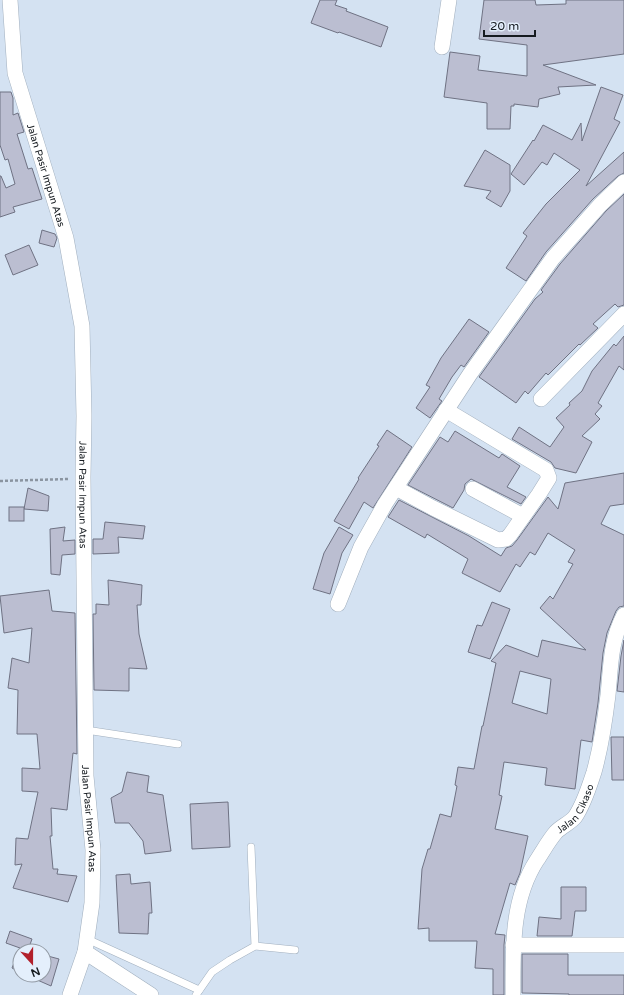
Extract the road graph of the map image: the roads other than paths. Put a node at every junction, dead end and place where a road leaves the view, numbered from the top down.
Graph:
1 (10, 0) edge
2 (449, 0) edge
3 (442, 47) dead end
4 (624, 182) edge
5 (624, 314) edge
6 (542, 399) dead end
7 (446, 410) junction
8 (396, 488) junction
9 (473, 489) dead end
10 (523, 516) junction
11 (338, 604) dead end
12 (624, 615) edge
13 (86, 730) junction
14 (178, 744) dead end
15 (251, 847) dead end
16 (513, 945) junction
17 (86, 946) junction
18 (255, 946) junction
19 (624, 946) edge
20 (295, 950) dead end
21 (198, 993) edge
22 (70, 995) edge
23 (151, 995) edge
24 (513, 995) edge

1 - 13 street, Jalan Pasir Impun Atas
2 - 3 street
4 - 7 street
5 - 6 street
7 - 8 street
7 - 10 street
8 - 10 street
8 - 11 street
9 - 10 street
12 - 16 street, Jalan Cikaso
13 - 14 lane
13 - 17 street, Jalan Pasir Impun Atas
15 - 18 lane
16 - 19 street
16 - 24 street, Jalan Cikaso
17 - 21 lane
17 - 22 street, Jalan Pasir Impun Atas
17 - 23 street
18 - 20 lane
18 - 21 lane

